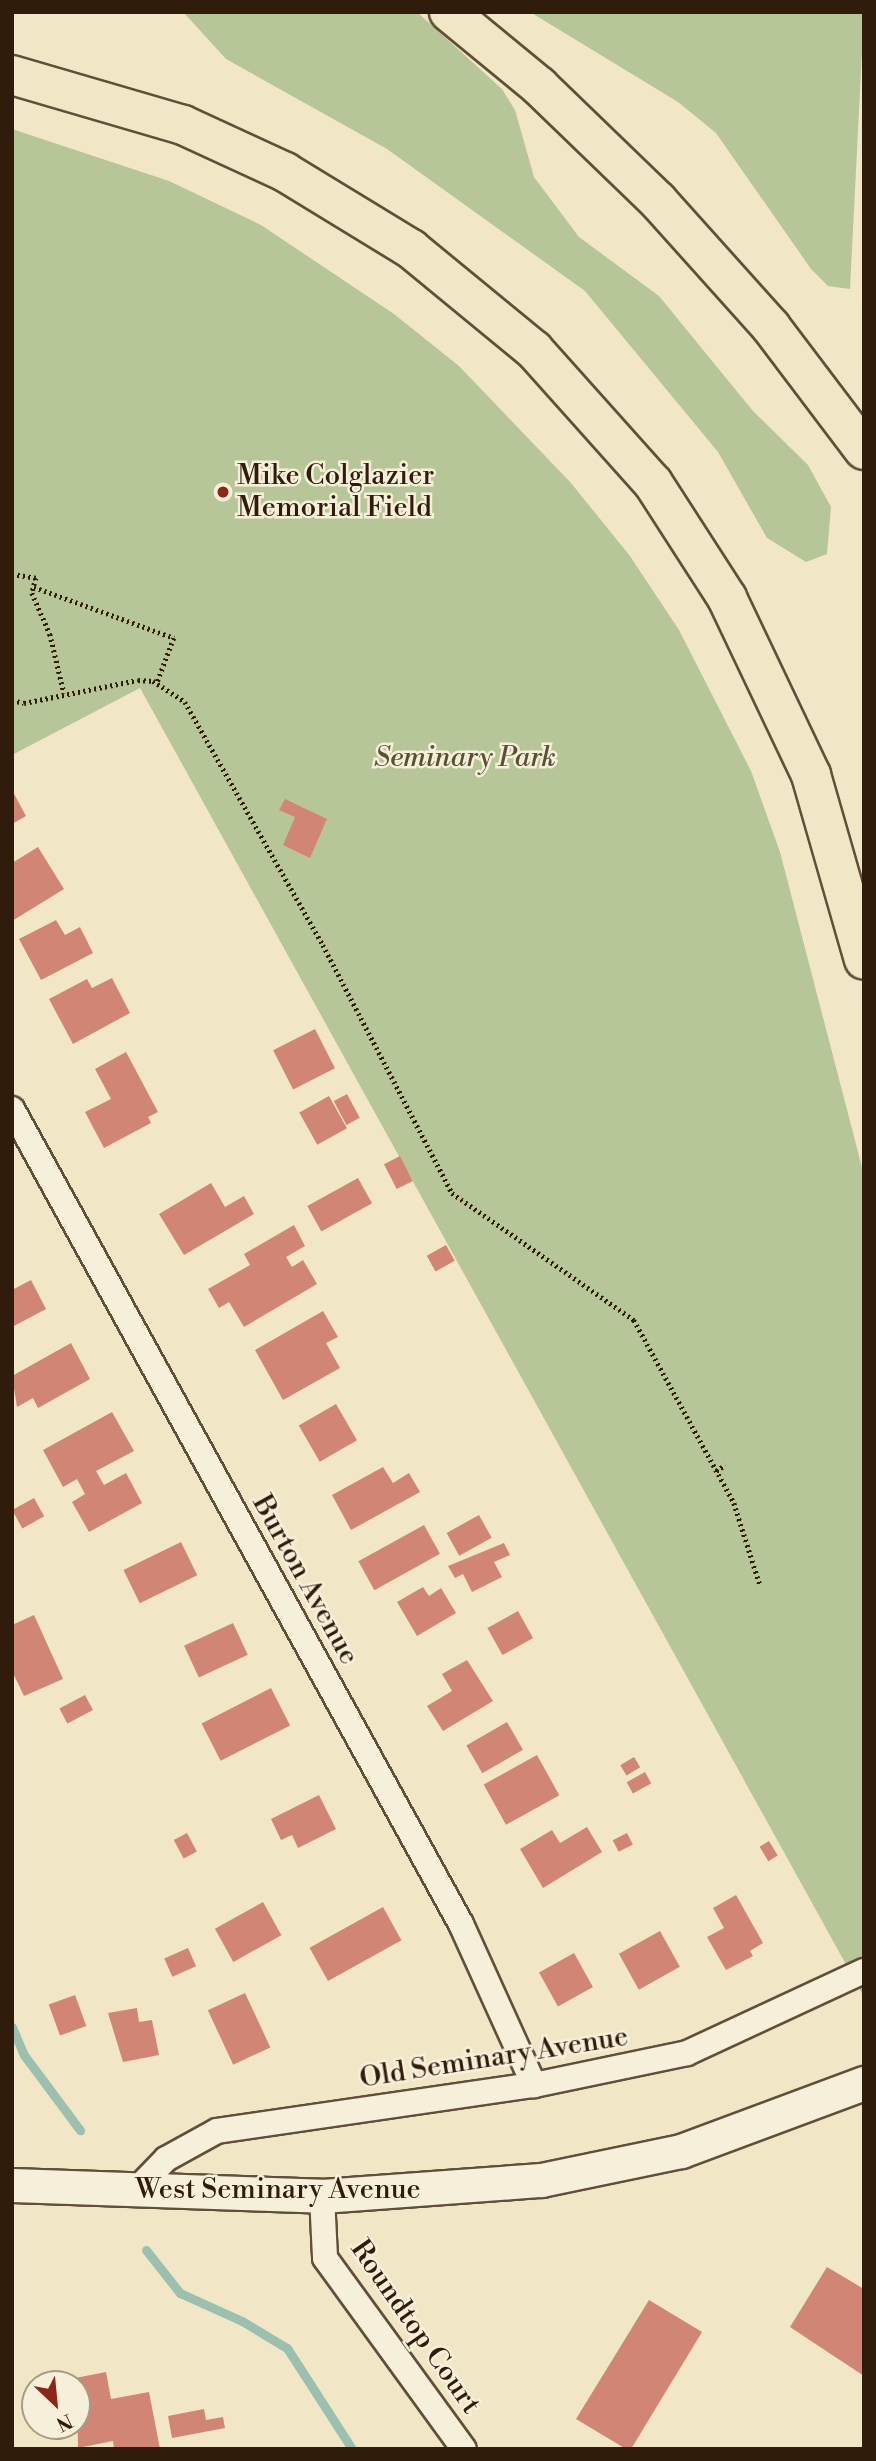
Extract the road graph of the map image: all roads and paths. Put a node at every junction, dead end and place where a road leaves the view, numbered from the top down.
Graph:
1 (449, 12) edge
2 (12, 75) edge
3 (864, 450) edge
4 (12, 573) edge
5 (34, 587) junction
6 (157, 684) junction
7 (64, 693) junction
8 (12, 700) edge
9 (864, 960) edge
10 (12, 1109) edge
11 (724, 1465) dead end
12 (716, 1471) junction
13 (760, 1585) dead end
14 (864, 1971) edge
15 (864, 2083) edge
16 (534, 2085) junction
17 (12, 2185) edge
18 (136, 2190) junction
19 (322, 2196) junction
20 (464, 2449) edge

1 - 3 highway
2 - 9 highway
4 - 5 path
5 - 6 path
5 - 7 path
6 - 7 path
6 - 12 path
7 - 8 path
10 - 16 street, Burton Avenue
11 - 12 path
12 - 13 path
14 - 16 street, Old Seminary Avenue
15 - 19 main road, West Seminary Avenue
16 - 18 street, Old Seminary Avenue
17 - 18 main road, West Seminary Avenue
18 - 19 main road, West Seminary Avenue
19 - 20 street, Roundtop Court

